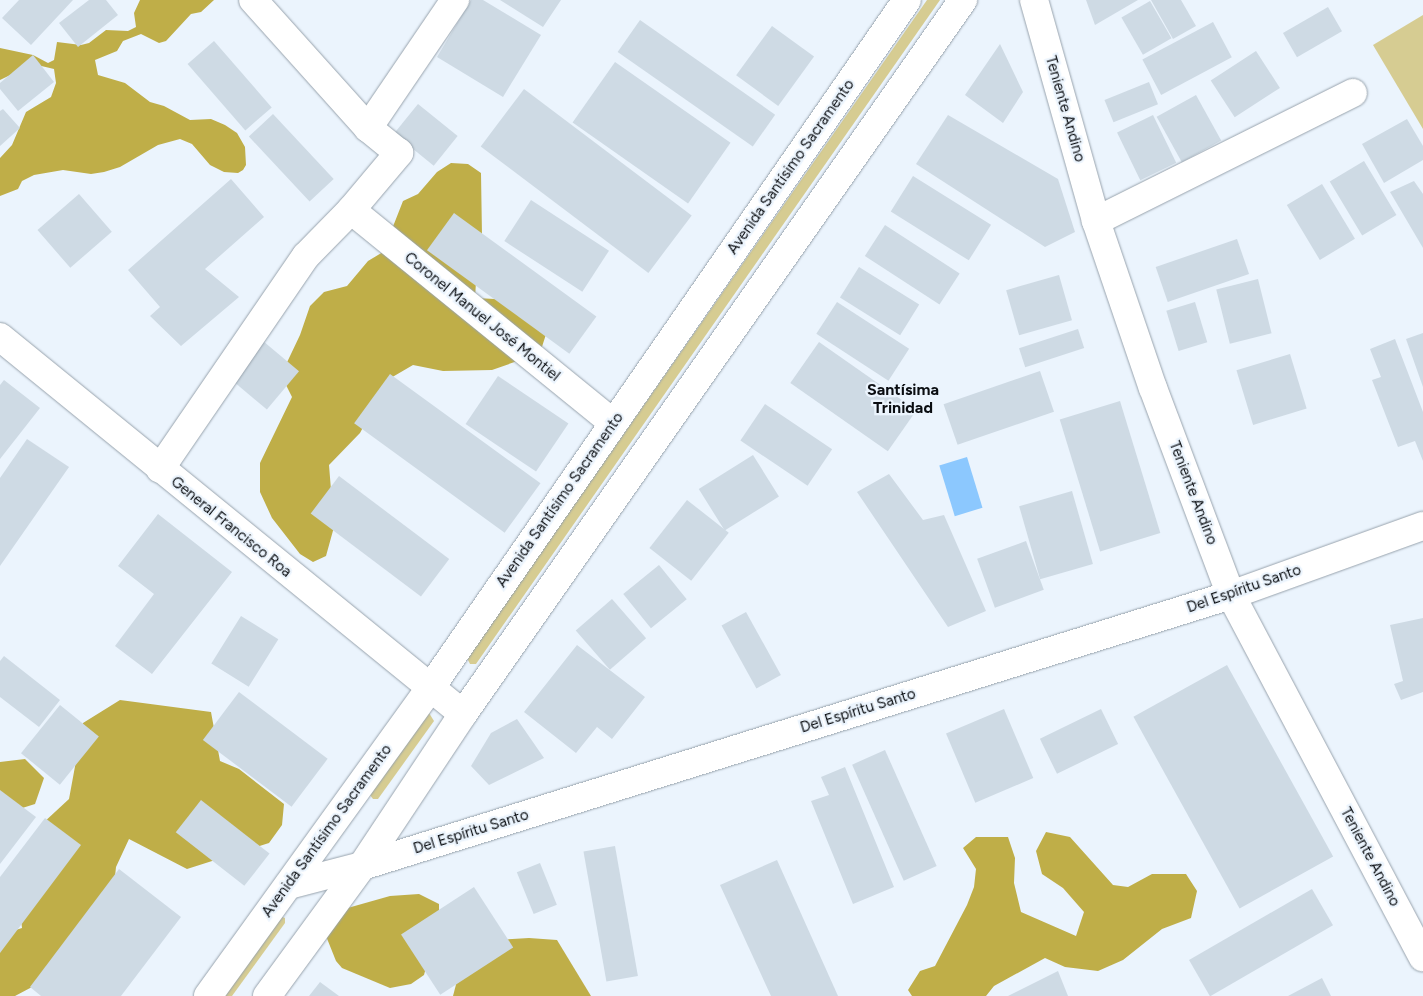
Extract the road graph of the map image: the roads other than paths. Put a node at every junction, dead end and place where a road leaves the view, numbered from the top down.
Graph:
1 (253, 0) edge
2 (455, 0) edge
3 (907, 0) edge
4 (963, 0) edge
5 (1034, 0) edge
6 (1353, 93) dead end
7 (368, 128) junction
8 (351, 210) junction
9 (1096, 221) junction
10 (0, 337) edge
11 (614, 423) junction
12 (160, 469) junction
13 (1423, 526) edge
14 (1231, 595) junction
15 (429, 690) junction
16 (463, 714) junction
17 (362, 866) junction
18 (289, 885) junction
19 (1423, 957) edge
20 (208, 996) edge
21 (267, 996) edge

1 - 7 street
2 - 7 street
3 - 11 street, Avenida Santísimo Sacramento
4 - 16 street
5 - 9 street, Teniente Andino
6 - 9 street
7 - 8 street
8 - 11 street, Coronel Manuel José Montiel
8 - 12 street
9 - 14 street, Teniente Andino
10 - 12 street, General Francisco Roa
11 - 15 street, Avenida Santísimo Sacramento
12 - 15 street, General Francisco Roa
13 - 14 street, Del Espíritu Santo
14 - 17 street, Del Espíritu Santo
14 - 19 street, Teniente Andino
15 - 16 street, General Francisco Roa
15 - 18 street, Avenida Santísimo Sacramento
16 - 17 street
17 - 18 street, Del Espíritu Santo
17 - 21 street
18 - 20 street, Avenida Santísimo Sacramento

